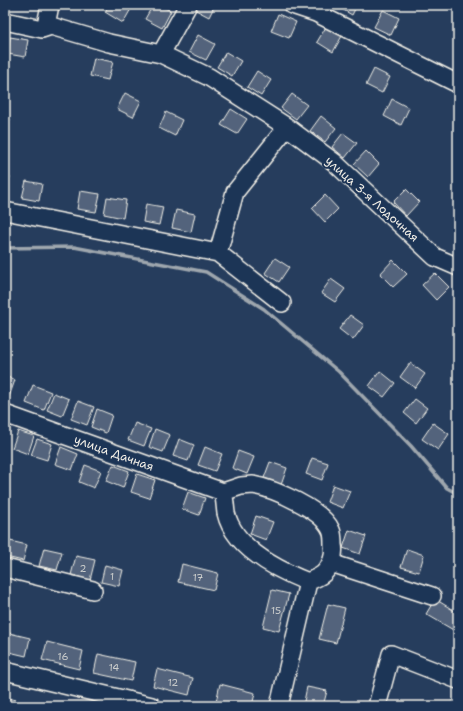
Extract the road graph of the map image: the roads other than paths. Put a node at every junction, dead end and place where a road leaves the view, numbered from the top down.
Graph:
1 (50, 5) edge
2 (188, 5) edge
3 (292, 5) edge
4 (5, 21) edge
5 (51, 26) junction
6 (161, 54) junction
7 (458, 84) edge
8 (287, 127) junction
9 (5, 211) edge
10 (218, 253) junction
11 (458, 267) edge
12 (282, 303) dead end
13 (5, 414) edge
14 (224, 492) junction
15 (331, 563) junction
16 (5, 568) edge
17 (308, 582) junction
18 (93, 590) dead end
19 (432, 596) dead end
20 (5, 672) edge
21 (458, 680) edge
22 (152, 706) edge
23 (279, 706) edge
24 (377, 706) edge

1 - 5 street
2 - 6 street
3 - 7 street
4 - 5 street, улица 3-я Лодочная
5 - 6 street, улица 3-я Лодочная
6 - 8 street, улица 3-я Лодочная
8 - 10 street
8 - 11 street, улица 3-я Лодочная
9 - 10 street
10 - 12 street
13 - 14 street, улица Дачная
14 - 15 street
14 - 17 street
15 - 17 street
15 - 19 street
16 - 18 street
17 - 23 street
20 - 22 street
21 - 24 street

